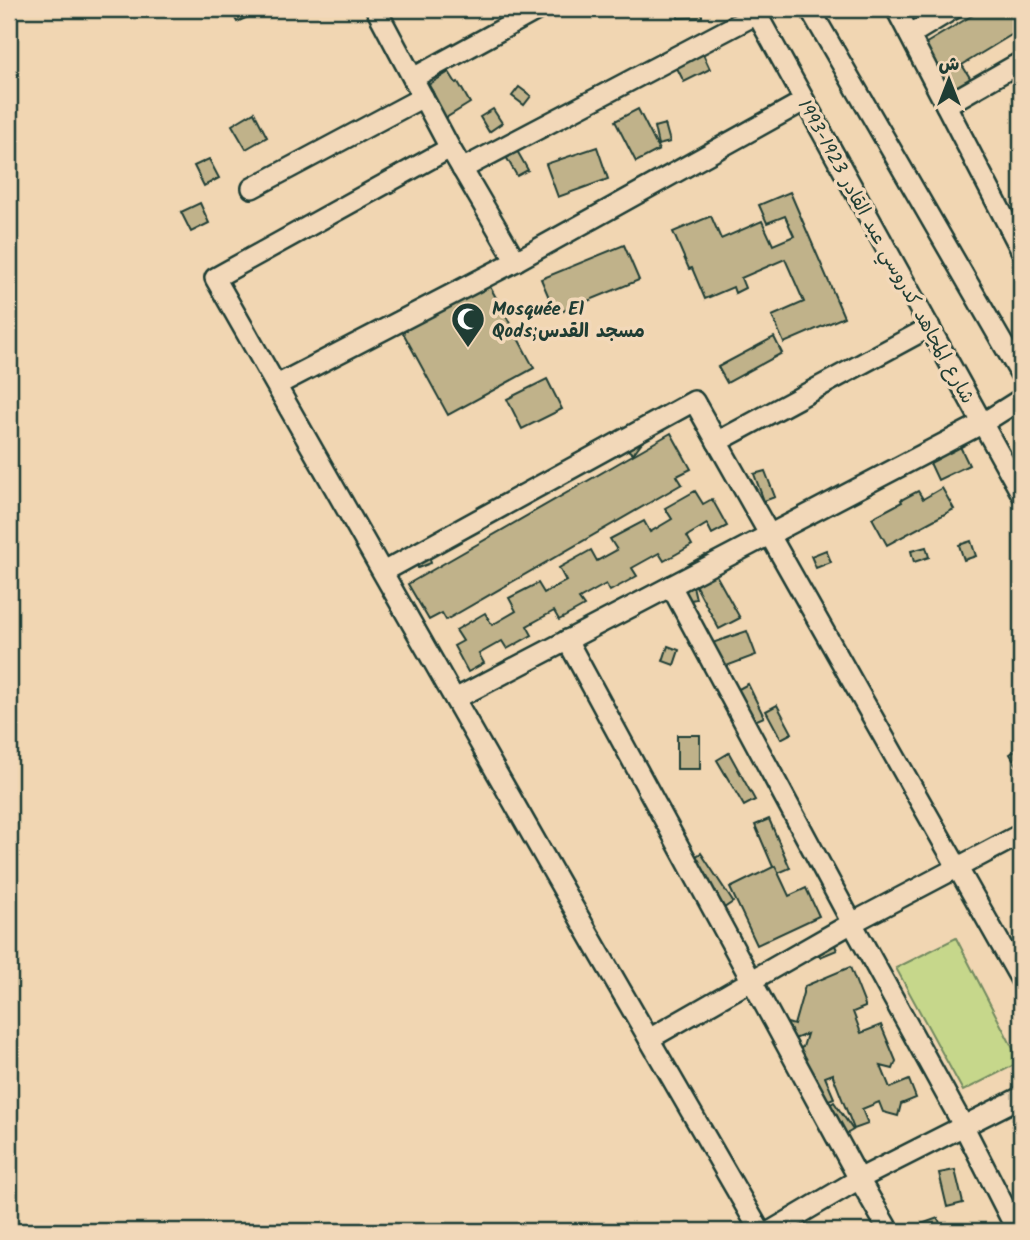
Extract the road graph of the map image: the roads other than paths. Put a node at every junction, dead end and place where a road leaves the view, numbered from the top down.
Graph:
1 (376, 9) edge
2 (539, 9) edge
3 (810, 9) edge
4 (896, 9) edge
5 (953, 9) edge
6 (755, 11) edge
7 (910, 35) junction
8 (1021, 62) edge
9 (413, 78) junction
10 (423, 97) junction
11 (804, 101) junction
12 (946, 105) junction
13 (450, 148) junction
14 (462, 169) junction
15 (252, 188) dead end
16 (1016, 226) edge
17 (1021, 250) edge
18 (516, 261) junction
19 (930, 327) junction
20 (1021, 374) edge
21 (277, 385) junction
22 (1021, 399) edge
23 (983, 423) junction
24 (717, 442) junction
25 (1021, 493) edge
26 (770, 534) junction
27 (383, 572) junction
28 (671, 586) junction
29 (567, 640) junction
30 (455, 699) junction
31 (1021, 834) edge
32 (957, 867) junction
33 (852, 923) junction
34 (752, 979) junction
35 (1021, 980) edge
36 (649, 1039) junction
37 (1021, 1097) edge
38 (964, 1127) junction
39 (859, 1179) junction
40 (760, 1231) edge
41 (771, 1231) edge
42 (889, 1231) edge
43 (1017, 1231) edge

1 - 9 street
2 - 9 street
3 - 20 street
4 - 7 street
5 - 7 street
6 - 11 street, شارع المجاهد كدروسي عبد القادر 1923-1993
6 - 14 street
7 - 12 street
8 - 12 street
9 - 10 street
10 - 13 street
10 - 15 street
11 - 18 street
11 - 19 street, شارع المجاهد كدروسي عبد القادر 1923-1993
12 - 16 street
13 - 14 street
13 - 21 street
14 - 18 street
16 - 17 street
18 - 21 street
19 - 23 street, شارع المجاهد كدروسي عبد القادر 1923-1993
19 - 24 street
21 - 27 street
22 - 23 street
23 - 25 street, شارع المجاهد كدروسي عبد القادر 1923-1993
23 - 26 street
24 - 26 street
24 - 27 street
26 - 28 street
26 - 32 street
27 - 30 street
28 - 29 street
28 - 33 street
29 - 30 street
29 - 34 street
30 - 36 street
31 - 32 street
32 - 33 street
32 - 35 street
33 - 34 street
33 - 38 street
34 - 36 street
34 - 39 street
36 - 40 street
37 - 38 street
38 - 39 street
38 - 43 street
39 - 41 street
39 - 42 street

